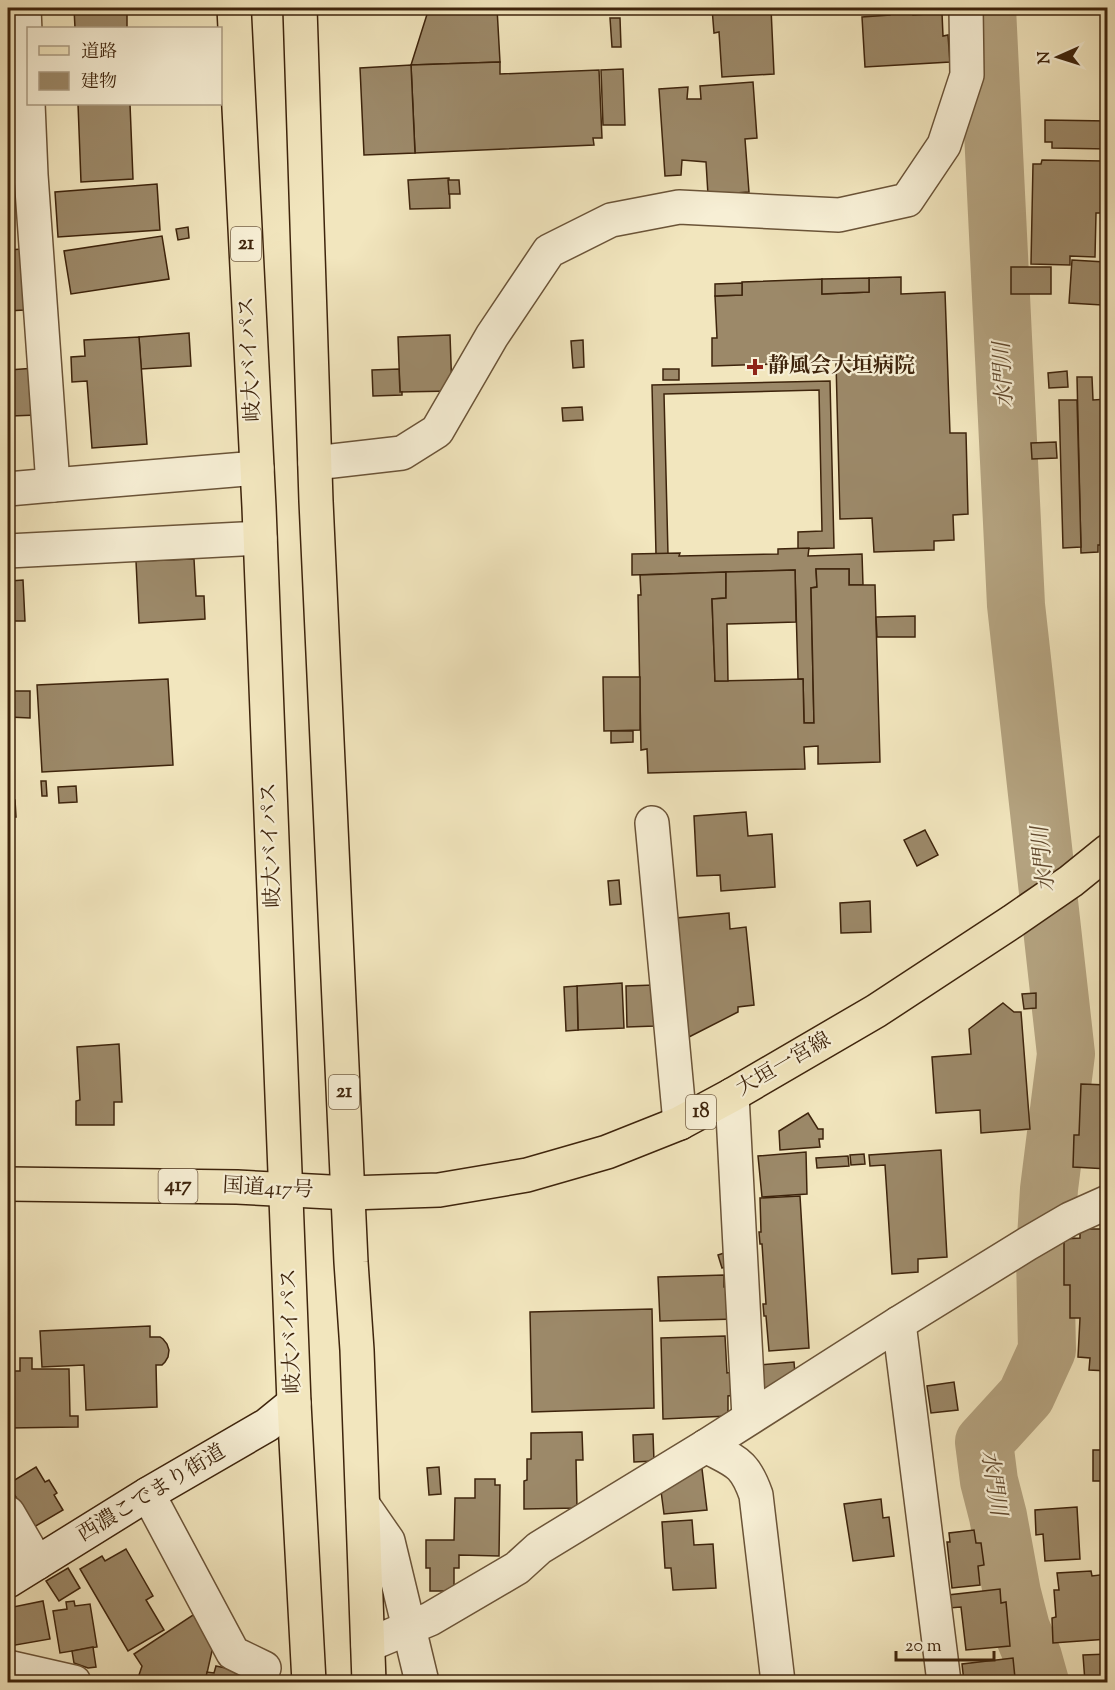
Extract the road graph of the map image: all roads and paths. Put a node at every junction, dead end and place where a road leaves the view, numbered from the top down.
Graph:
1 (24, 8) edge
2 (234, 8) edge
3 (300, 8) edge
4 (966, 8) edge
5 (19, 175) edge
6 (315, 480) junction
7 (53, 485) junction
8 (8, 489) edge
9 (258, 498) junction
10 (8, 551) edge
11 (652, 823) dead end
12 (1107, 851) edge
13 (732, 1095) junction
14 (680, 1123) junction
15 (8, 1184) edge
16 (286, 1190) junction
17 (349, 1193) junction
18 (1107, 1202) edge
19 (899, 1323) junction
20 (294, 1403) junction
21 (749, 1418) junction
22 (705, 1446) junction
23 (148, 1494) junction
24 (363, 1504) junction
25 (8, 1513) edge
26 (38, 1563) junction
27 (8, 1581) edge
28 (408, 1629) junction
29 (368, 1645) junction
30 (8, 1667) edge
31 (264, 1668) dead end
32 (74, 1683) edge
33 (309, 1683) edge
34 (369, 1683) edge
35 (422, 1683) edge
36 (778, 1683) edge
37 (944, 1683) edge

1 - 5 street
2 - 9 main road, 岐大バイパス / 21
3 - 6 main road, 21
4 - 6 street
5 - 7 street
6 - 17 main road, 21
7 - 8 street
7 - 9 street
9 - 10 street
9 - 16 main road, 岐大バイパス / 21
11 - 14 street
12 - 13 main road, 大垣一宮線 / 18
13 - 14 main road, 大垣一宮線 / 18
13 - 21 street
14 - 17 main road, 大垣一宮線 / 18
15 - 16 main road, 国道417号 / 417
16 - 17 main road, 国道417号 / 417
16 - 20 main road, 岐大バイパス / 21
17 - 24 main road, 21
18 - 19 street
19 - 21 street
19 - 37 street
20 - 23 street, 西濃こでまり街道
20 - 33 main road, 岐大バイパス / 21
21 - 22 street
22 - 28 street
22 - 36 street
23 - 26 street, 西濃こでまり街道
23 - 31 street
24 - 28 street
24 - 29 main road, 21
25 - 26 street
26 - 27 street, 西濃こでまり街道
28 - 29 street
28 - 35 street
29 - 34 main road, 21
30 - 32 street

